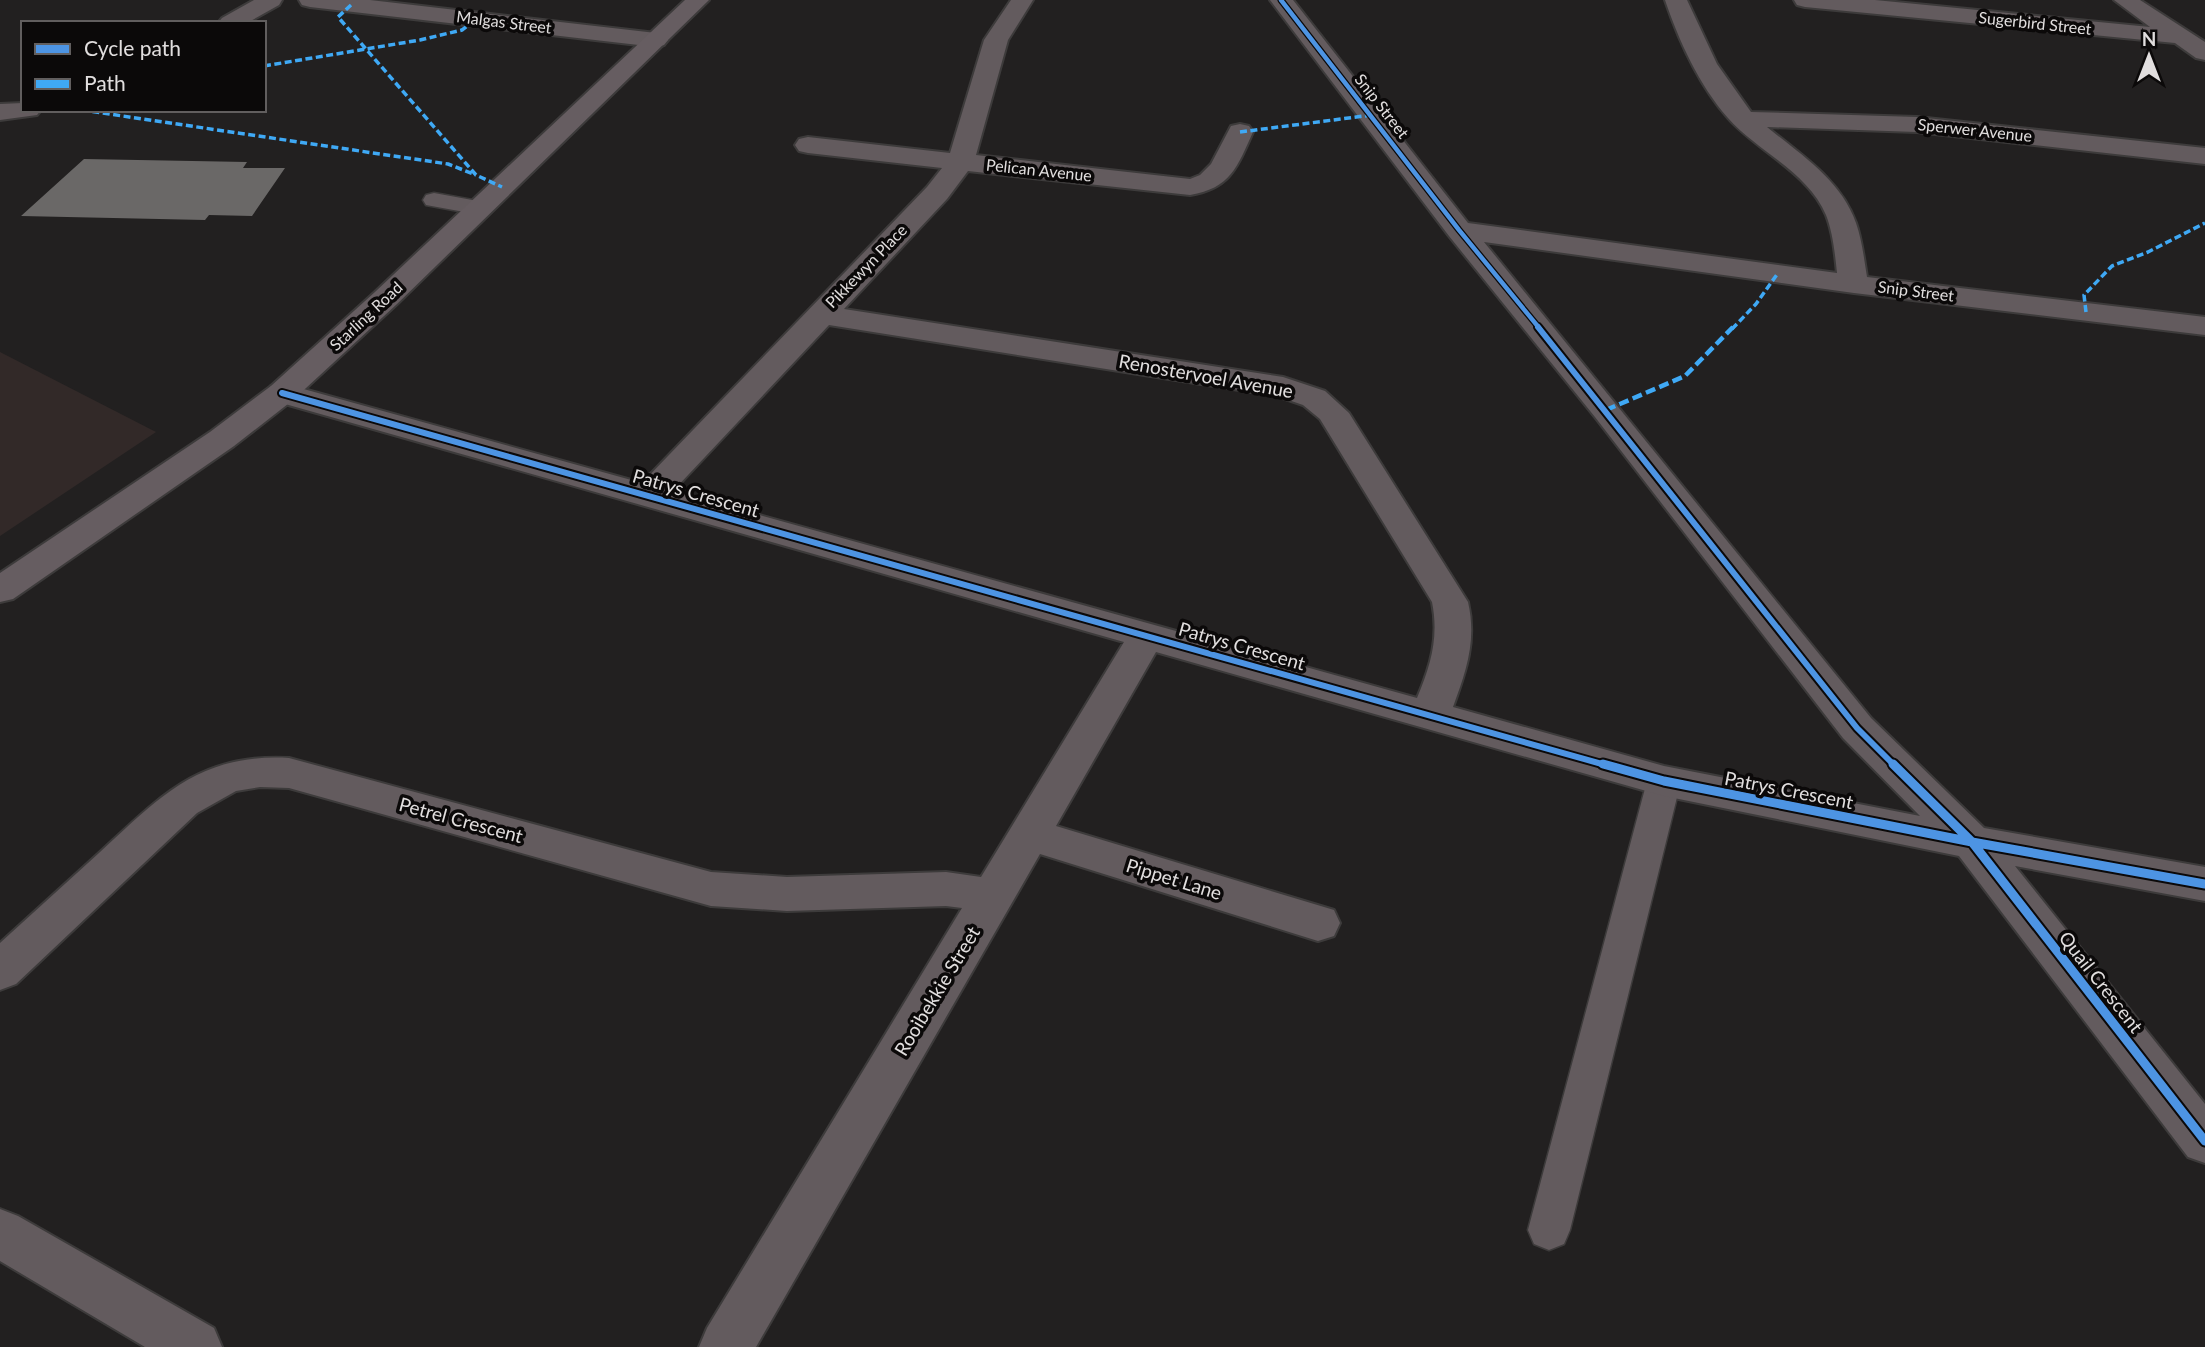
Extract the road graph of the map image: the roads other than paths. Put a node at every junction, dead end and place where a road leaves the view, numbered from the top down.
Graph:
1 (271, 0) edge
2 (310, 0) edge
3 (698, 0) edge
4 (1022, 0) edge
5 (1281, 0) edge
6 (1676, 0) edge
7 (1805, 0) edge
8 (2125, 0) edge
9 (234, 21) edge
10 (2181, 37) junction
11 (656, 40) junction
12 (2205, 53) edge
13 (21, 111) edge
14 (0, 112) edge
15 (1744, 121) junction
16 (1240, 132) dead end
17 (808, 145) dead end
18 (2205, 156) edge
19 (961, 161) junction
20 (434, 200) dead end
21 (481, 208) junction
22 (1458, 230) junction
23 (1854, 284) junction
24 (819, 314) junction
25 (2205, 326) edge
26 (282, 393) junction
27 (649, 496) junction
28 (0, 590) edge
29 (1147, 635) junction
30 (1430, 715) junction
31 (1664, 781) junction
32 (1029, 834) junction
33 (1972, 842) junction
34 (2205, 884) edge
35 (993, 896) junction
36 (1318, 923) dead end
37 (0, 971) edge
38 (2205, 1141) edge
39 (1549, 1230) dead end
40 (0, 1233) edge
41 (195, 1347) edge
42 (726, 1347) edge

1 - 9 street
2 - 11 street, Malgas Street
3 - 11 street, Starling Road
4 - 19 street, Pikkewyn Place
5 - 22 street, Snip Street
6 - 15 street
7 - 10 street, Sugerbird Street
8 - 10 street
10 - 12 street
11 - 21 street, Starling Road
13 - 14 street
15 - 18 street, Sperwer Avenue
15 - 23 street
16 - 19 street, Pelican Avenue
17 - 19 street, Pelican Avenue
19 - 24 street, Pikkewyn Place
20 - 21 lane
21 - 26 street, Starling Road
22 - 23 street, Snip Street
22 - 33 street, Quail Crescent
23 - 25 street, Snip Street
24 - 27 street, Pikkewyn Place
24 - 30 street, Renostervoel Avenue
26 - 27 street, Patrys Crescent
26 - 28 street, Starling Road
27 - 29 street, Patrys Crescent
29 - 30 street, Patrys Crescent
29 - 32 street, Rooibekkie Street
30 - 31 street, Patrys Crescent
31 - 33 street, Patrys Crescent
31 - 39 lane
32 - 35 street, Rooibekkie Street
32 - 36 street, Pippet Lane
33 - 34 street, Patrys Crescent
33 - 38 street, Quail Crescent
35 - 37 street, Petrel Crescent
35 - 42 street, Rooibekkie Street
40 - 41 street

